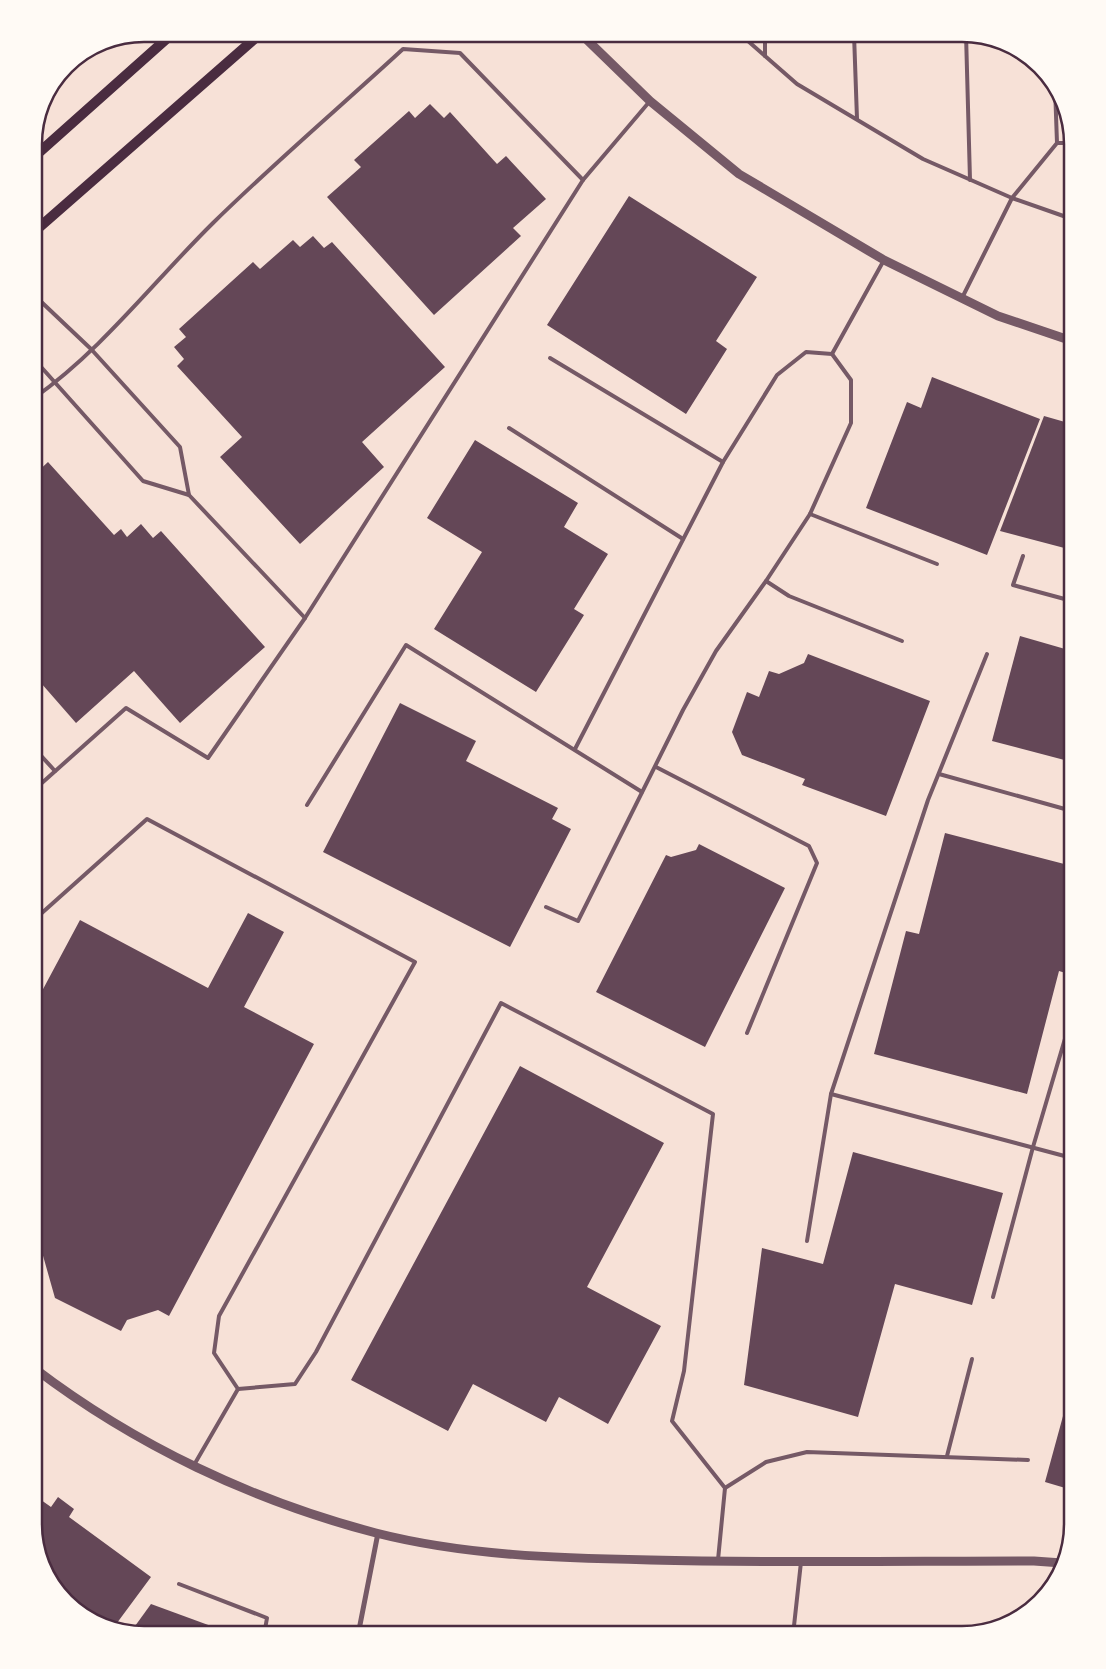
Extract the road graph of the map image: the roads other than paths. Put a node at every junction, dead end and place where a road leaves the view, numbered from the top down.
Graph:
1 (162, 43) edge
2 (250, 43) edge
3 (591, 43) edge
4 (751, 43) edge
5 (765, 43) edge
6 (854, 43) edge
7 (966, 43) edge
8 (766, 56) junction
9 (650, 101) junction
10 (1056, 105) edge
11 (857, 119) junction
12 (1057, 143) junction
13 (1064, 143) edge
14 (43, 150) edge
15 (583, 180) junction
16 (970, 180) junction
17 (1012, 198) junction
18 (1064, 216) edge
19 (43, 224) edge
20 (884, 260) junction
21 (962, 298) junction
22 (43, 303) edge
23 (1064, 338) edge
24 (91, 349) junction
25 (832, 354) junction
26 (550, 358) dead end
27 (43, 369) edge
28 (55, 383) junction
29 (43, 392) edge
30 (509, 428) dead end
31 (723, 462) junction
32 (189, 495) junction
33 (810, 514) junction
34 (683, 539) junction
35 (1023, 556) dead end
36 (937, 564) dead end
37 (766, 582) junction
38 (1064, 599) edge
39 (305, 618) junction
40 (902, 641) dead end
41 (987, 654) dead end
42 (575, 749) junction
43 (43, 757) edge
44 (656, 767) junction
45 (55, 771) junction
46 (939, 774) junction
47 (43, 782) edge
48 (642, 792) junction
49 (307, 804) dead end
50 (1064, 809) edge
51 (546, 907) dead end
52 (42, 912) edge
53 (748, 1033) dead end
54 (1064, 1042) edge
55 (830, 1094) junction
56 (1033, 1147) junction
57 (1064, 1156) edge
58 (808, 1241) dead end
59 (993, 1297) dead end
60 (972, 1359) dead end
61 (42, 1374) edge
62 (238, 1389) junction
63 (947, 1456) junction
64 (1028, 1460) dead end
65 (194, 1466) junction
66 (725, 1488) junction
67 (378, 1533) junction
68 (718, 1562) junction
69 (801, 1562) junction
70 (1056, 1563) edge
71 (179, 1584) dead end
72 (266, 1626) edge
73 (360, 1626) edge
74 (794, 1626) edge

1 - 14 main road
2 - 19 main road
3 - 9 street
4 - 8 lane
5 - 8 lane
6 - 11 lane
7 - 16 lane
8 - 11 lane
9 - 15 lane
9 - 20 street
10 - 12 lane
11 - 16 lane
12 - 13 lane
12 - 17 lane
15 - 24 lane
15 - 39 lane
16 - 17 lane
17 - 18 lane
17 - 21 lane
20 - 21 street
20 - 25 lane
21 - 23 street
22 - 24 lane
24 - 28 lane
24 - 32 lane
25 - 31 lane
25 - 33 lane
26 - 31 lane
27 - 28 lane
28 - 29 lane
28 - 32 lane
30 - 34 lane
31 - 34 lane
32 - 39 lane
33 - 36 lane
33 - 37 lane
34 - 42 lane
35 - 38 lane
37 - 40 lane
37 - 44 lane
39 - 45 lane
41 - 46 lane
42 - 48 lane
42 - 49 lane
43 - 45 lane
44 - 48 lane
44 - 53 lane
45 - 47 lane
46 - 50 lane
46 - 55 lane
48 - 51 lane
52 - 62 lane
54 - 56 lane
55 - 56 lane
55 - 58 lane
56 - 57 lane
56 - 59 lane
60 - 63 lane
61 - 65 street
62 - 65 lane
62 - 66 lane
63 - 64 lane
63 - 66 lane
65 - 67 street
66 - 68 lane
67 - 68 street
67 - 73 street
68 - 69 street
69 - 70 street
69 - 74 lane
71 - 72 lane

